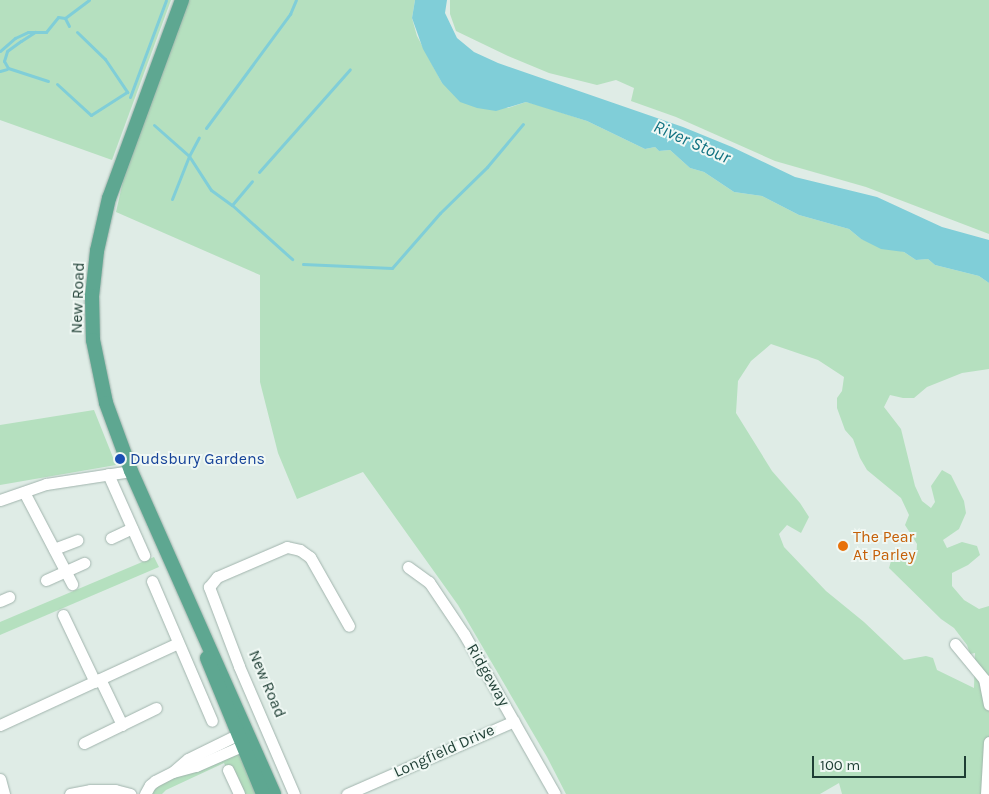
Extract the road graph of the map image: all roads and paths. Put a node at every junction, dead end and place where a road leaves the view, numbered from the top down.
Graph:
1 (182, 0) edge
2 (131, 471) junction
3 (108, 474) junction
4 (24, 492) junction
5 (0, 500) edge
6 (132, 528) junction
7 (111, 538) dead end
8 (77, 540) dead end
9 (54, 549) junction
10 (144, 554) dead end
11 (84, 563) dead end
12 (408, 567) dead end
13 (66, 571) junction
14 (46, 580) dead end
15 (152, 581) dead end
16 (72, 584) dead end
17 (63, 615) dead end
18 (349, 626) dead end
19 (178, 643) junction
20 (955, 644) dead end
21 (97, 680) junction
22 (989, 705) edge
23 (156, 708) dead end
24 (212, 721) dead end
25 (514, 721) junction
26 (0, 725) edge
27 (122, 725) junction
28 (243, 739) junction
29 (989, 742) edge
30 (84, 743) dead end
31 (228, 770) dead end
32 (0, 779) edge
33 (4, 794) edge
34 (70, 794) edge
35 (130, 794) edge
36 (145, 794) edge
37 (239, 794) edge
38 (263, 794) edge
39 (274, 794) edge
40 (294, 794) edge
41 (347, 794) edge
42 (555, 794) edge
43 (986, 794) edge

1 - 2 main road, New Road
2 - 3 street
2 - 28 main road, New Road
3 - 4 street
3 - 6 street
4 - 5 street
4 - 9 street
6 - 7 street
6 - 10 street
8 - 9 street
9 - 13 street
11 - 13 street
12 - 25 street, Ridgeway
13 - 14 street
13 - 16 street
15 - 19 street
17 - 21 street
18 - 40 street, New Road
19 - 21 street
19 - 24 street
20 - 22 street
21 - 26 street
21 - 27 street
23 - 27 street
25 - 41 street, Longfield Drive
25 - 42 street, Ridgeway
27 - 30 street
28 - 36 street
28 - 38 main road, New Road
28 - 39 main road, New Road
29 - 43 street
31 - 37 street
32 - 33 street
34 - 35 street

